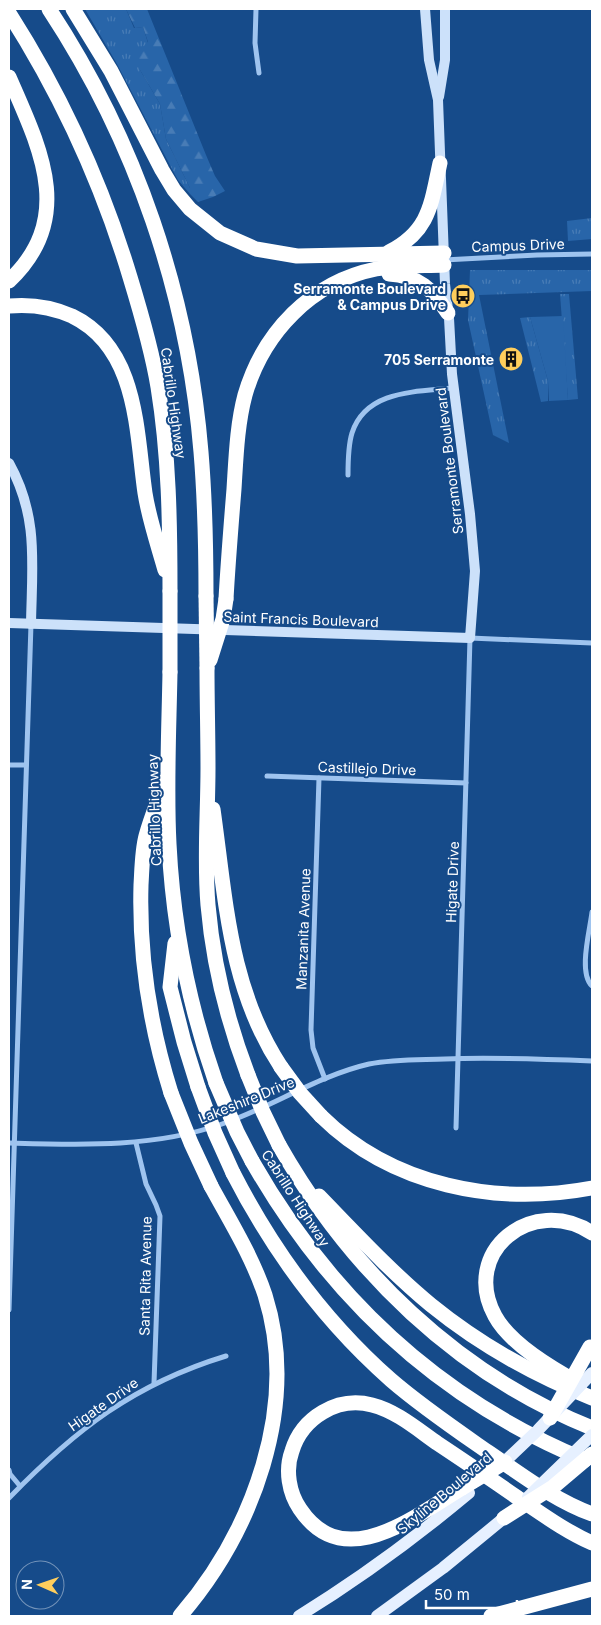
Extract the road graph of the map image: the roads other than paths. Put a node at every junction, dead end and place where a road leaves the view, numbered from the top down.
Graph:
1 (49, 9) edge
2 (74, 9) edge
3 (256, 9) edge
4 (424, 9) edge
5 (445, 9) edge
6 (9, 13) edge
7 (259, 73) dead end
8 (9, 78) edge
9 (438, 100) junction
10 (440, 163) junction
11 (388, 253) junction
12 (592, 254) edge
13 (444, 259) junction
14 (23, 264) junction
15 (9, 276) edge
16 (9, 281) edge
17 (337, 284) junction
18 (9, 307) edge
19 (448, 313) junction
20 (454, 388) junction
21 (9, 463) edge
22 (348, 475) dead end
23 (170, 591) junction
24 (9, 623) edge
25 (30, 624) junction
26 (470, 638) junction
27 (592, 643) edge
28 (207, 668) junction
29 (9, 765) edge
30 (26, 766) junction
31 (208, 768) junction
32 (169, 771) junction
33 (267, 776) dead end
34 (319, 778) junction
35 (466, 783) junction
36 (592, 912) edge
37 (178, 922) junction
38 (592, 986) edge
39 (458, 1058) junction
40 (592, 1060) edge
41 (325, 1079) junction
42 (456, 1128) dead end
43 (12, 1143) edge
44 (136, 1143) junction
45 (295, 1171) junction
46 (592, 1188) edge
47 (592, 1233) edge
48 (9, 1285) edge
49 (9, 1310) edge
50 (591, 1346) edge
51 (226, 1356) dead end
52 (592, 1373) edge
53 (154, 1383) junction
54 (592, 1391) edge
55 (592, 1398) edge
56 (550, 1418) junction
57 (592, 1428) edge
58 (592, 1435) edge
59 (592, 1454) edge
60 (505, 1462) joint
61 (592, 1463) edge
62 (9, 1470) edge
63 (20, 1486) junction
64 (465, 1491) junction
65 (9, 1498) edge
66 (592, 1514) edge
67 (504, 1518) junction
68 (592, 1543) edge
69 (592, 1589) edge
70 (180, 1616) edge
71 (299, 1616) edge
72 (377, 1616) edge
73 (490, 1616) edge

1 - 28 highway, Cabrillo Highway, bridge
2 - 11 highway
3 - 7 street
4 - 9 street, Serramonte Boulevard
5 - 9 street, Serramonte Boulevard
6 - 23 highway, Cabrillo Highway
8 - 14 highway
9 - 10 street, Serramonte Boulevard
10 - 11 highway
10 - 13 street, Serramonte Boulevard
11 - 13 highway
12 - 13 street, Campus Drive
13 - 17 highway
13 - 19 street, Serramonte Boulevard
14 - 15 highway
14 - 16 highway
17 - 19 highway
17 - 28 highway, bridge
18 - 23 highway
19 - 20 street, Serramonte Boulevard
20 - 22 street
20 - 26 street, Serramonte Boulevard
21 - 25 street
23 - 32 highway, Cabrillo Highway, bridge
24 - 25 street, Saint Francis Boulevard
25 - 26 street, Saint Francis Boulevard
25 - 30 street
26 - 27 street, Saint Francis Boulevard
26 - 35 street, Higate Drive
28 - 31 highway, Cabrillo Highway
29 - 30 street
30 - 43 street
31 - 45 highway, Cabrillo Highway, bridge
31 - 46 highway, bridge
32 - 37 highway, Cabrillo Highway
32 - 70 highway, bridge
33 - 34 street, Castillejo Drive
34 - 35 street, Castillejo Drive
34 - 41 street, Manzanita Avenue
35 - 39 street, Higate Drive
36 - 38 street
37 - 61 highway, Cabrillo Highway, bridge
37 - 66 highway, bridge
39 - 40 street, Lakeshire Drive
39 - 41 street, Lakeshire Drive
39 - 42 street, Higate Drive
41 - 44 street, Lakeshire Drive
43 - 44 street, Lakeshire Drive
43 - 48 street
44 - 53 street, Santa Rita Avenue
45 - 55 highway
45 - 57 highway, Cabrillo Highway
47 - 54 highway
48 - 49 street
50 - 56 highway, bridge
51 - 53 street, Higate Drive
52 - 56 main road, Skyline Boulevard, bridge
53 - 63 street, Higate Drive
56 - 60 main road, Skyline Boulevard, bridge
58 - 67 main road, bridge
59 - 67 highway, bridge
60 - 64 highway, bridge
62 - 63 street
63 - 65 street, Higate Drive
64 - 68 highway
64 - 71 main road, Skyline Boulevard
67 - 72 main road
69 - 73 highway

